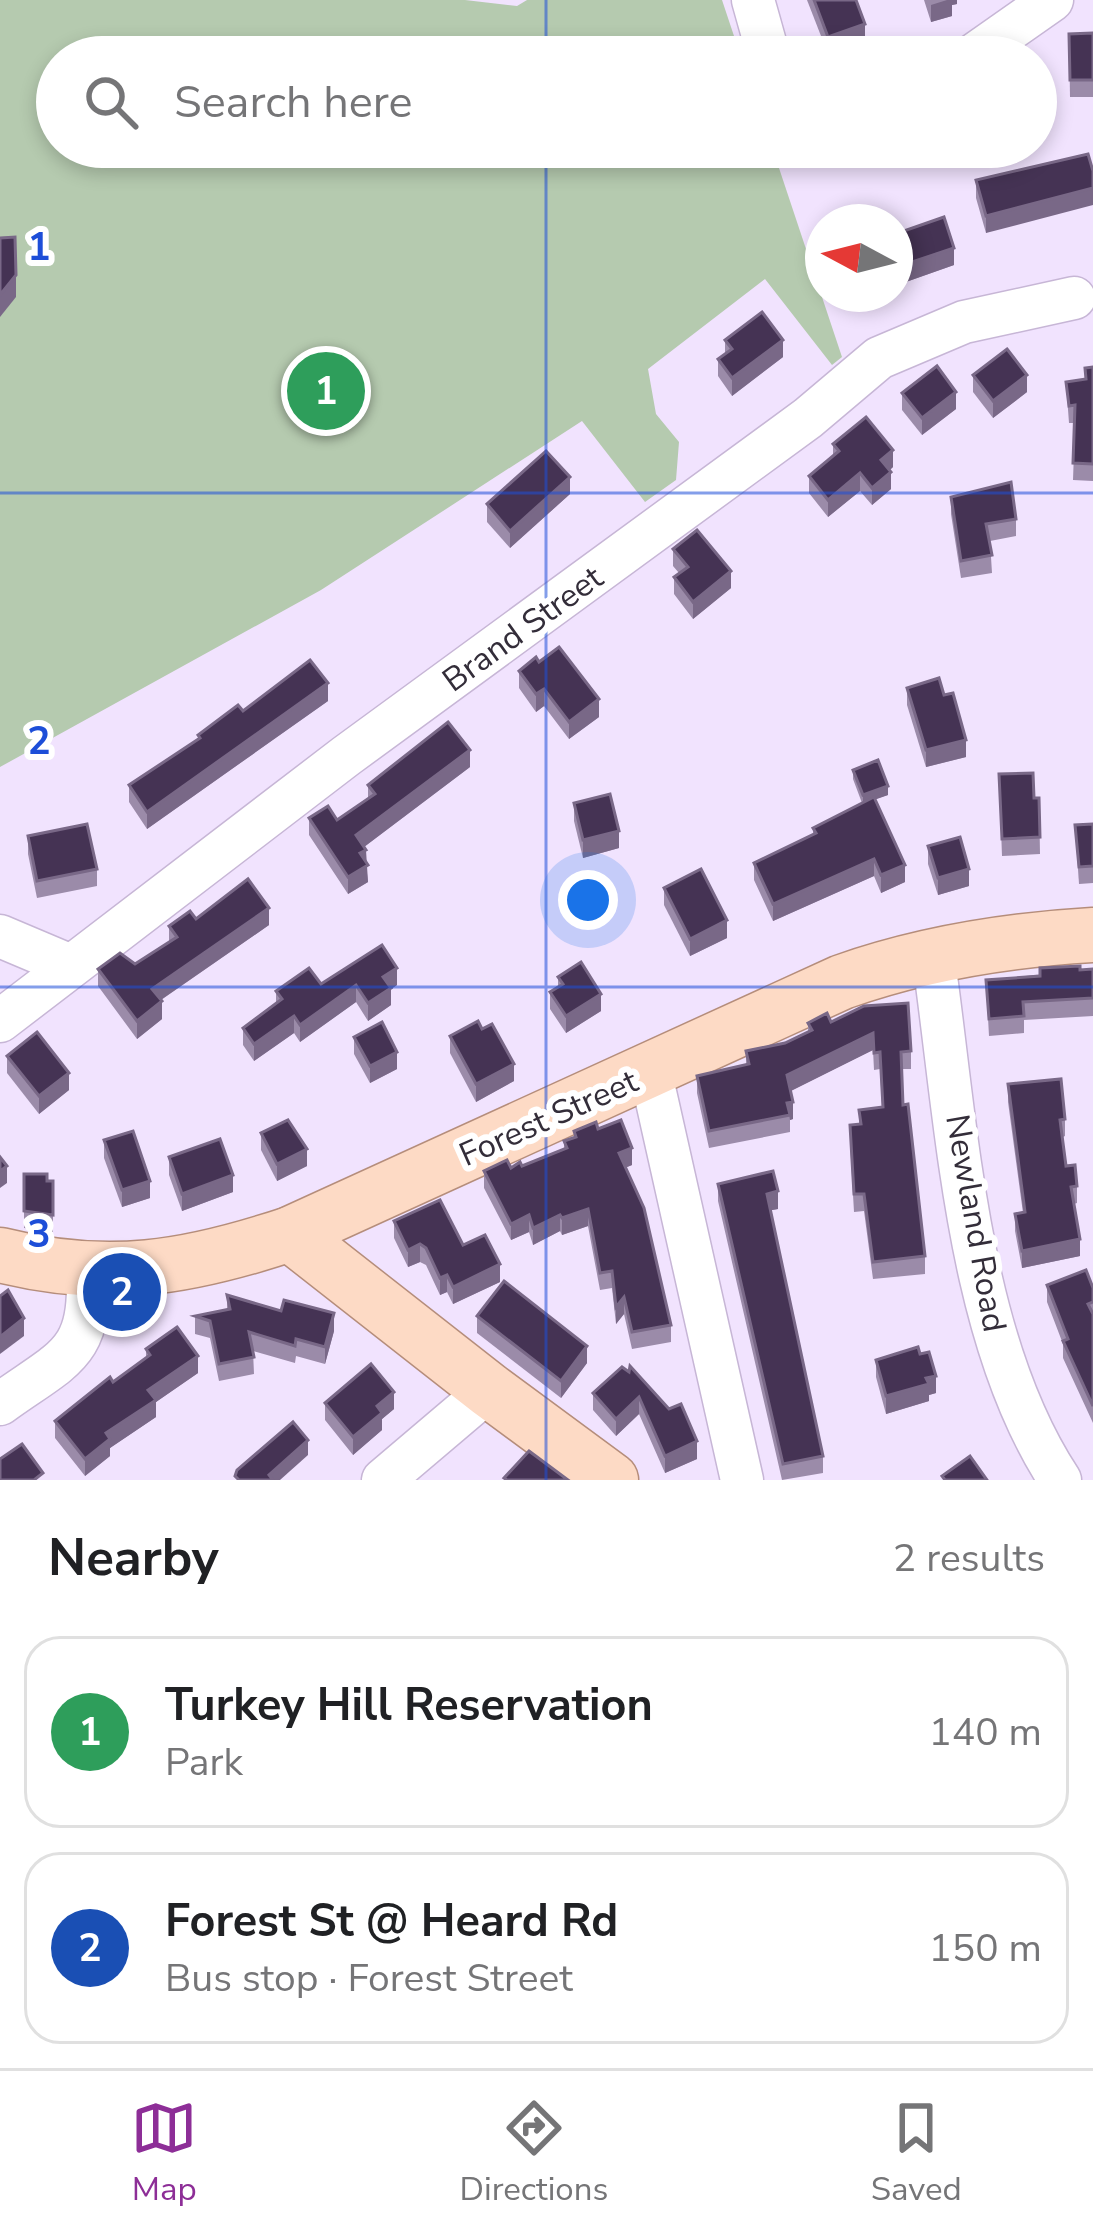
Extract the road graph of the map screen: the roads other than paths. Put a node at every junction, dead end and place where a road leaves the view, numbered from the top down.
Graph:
1 (753, 0) edge
2 (1052, 0) edge
3 (763, 36) edge
4 (1001, 36) edge
5 (1074, 298) dead end
6 (1093, 935) edge
7 (0, 936) edge
8 (933, 955) junction
9 (71, 966) junction
10 (0, 1021) edge
11 (650, 1070) junction
12 (290, 1234) junction
13 (0, 1255) edge
14 (87, 1268) junction
15 (488, 1390) junction
16 (0, 1404) edge
17 (383, 1480) edge
18 (610, 1480) edge
19 (742, 1480) edge
20 (1060, 1480) edge

1 - 3 street
2 - 4 street
5 - 9 street, Brand Street
6 - 8 main road, Forest Street
7 - 9 street
8 - 11 main road, Forest Street
8 - 20 street, Newland Road
9 - 10 street, Brand Street
11 - 12 main road, Forest Street
11 - 19 street
12 - 14 main road, Forest Street
12 - 15 main road
13 - 14 main road, Forest Street
14 - 16 street
15 - 17 street
15 - 18 main road

